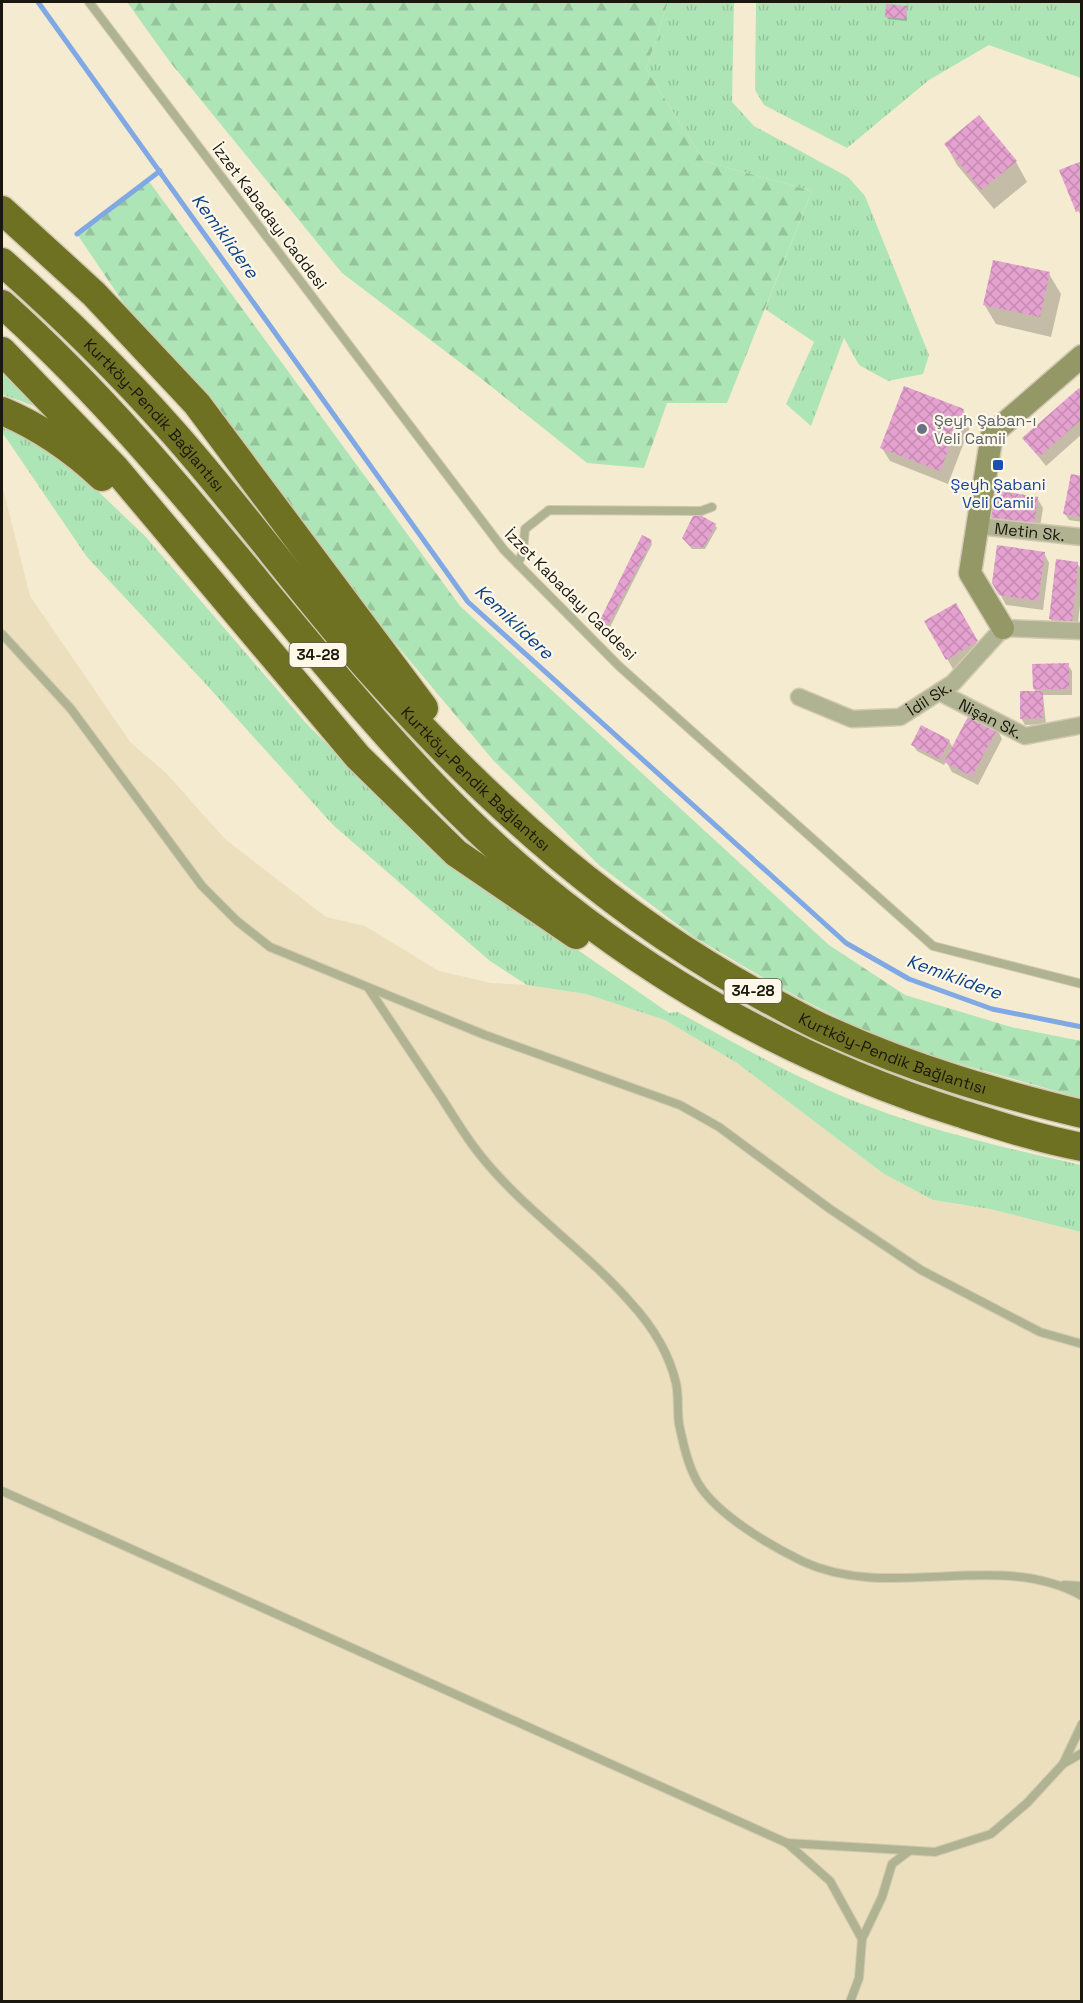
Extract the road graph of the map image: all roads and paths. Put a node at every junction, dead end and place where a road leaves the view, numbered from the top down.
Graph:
1 (89, 2) edge
2 (2, 210) edge
3 (2, 262) edge
4 (2, 304) edge
5 (2, 351) edge
6 (1082, 356) edge
7 (2, 411) edge
8 (712, 507) dead end
9 (978, 526) junction
10 (1082, 537) edge
11 (518, 564) junction
12 (1003, 628) junction
13 (1082, 630) edge
14 (2, 634) edge
15 (939, 692) junction
16 (799, 697) dead end
17 (330, 724) junction
18 (1082, 725) edge
19 (472, 780) junction
20 (663, 976) junction
21 (1082, 984) edge
22 (369, 988) junction
23 (1082, 1114) edge
24 (1082, 1147) edge
25 (1082, 1344) edge
26 (2, 1491) edge
27 (1062, 1585) junction
28 (1082, 1586) edge
29 (1082, 1596) edge
30 (1082, 1724) edge
31 (1082, 1753) edge
32 (1063, 1764) junction
33 (787, 1843) junction
34 (909, 1851) junction
35 (862, 1939) junction
36 (850, 2001) edge

1 - 11 lane, İzzet Kabadayı Caddesi
2 - 19 highway
3 - 19 highway, Kurtköy-Pendik Bağlantısı / 34-28
4 - 20 highway, Kurtköy-Pendik Bağlantısı / 34-28
5 - 17 highway
6 - 9 street
7 - 17 highway
8 - 11 lane
9 - 10 street, Metin Sk.
9 - 12 street
11 - 21 lane, İzzet Kabadayı Caddesi
12 - 13 street
12 - 15 street, İdil Sk.
14 - 22 lane
15 - 16 street, İdil Sk.
15 - 18 street, Nişan Sk.
17 - 20 highway
19 - 23 highway, Kurtköy-Pendik Bağlantısı / 34-28
20 - 24 highway, Kurtköy-Pendik Bağlantısı / 34-28
22 - 25 lane
22 - 27 lane
26 - 33 lane
27 - 28 lane
27 - 29 lane
30 - 32 lane
31 - 32 lane
32 - 34 lane
33 - 34 lane
33 - 35 lane
34 - 35 lane
35 - 36 lane

